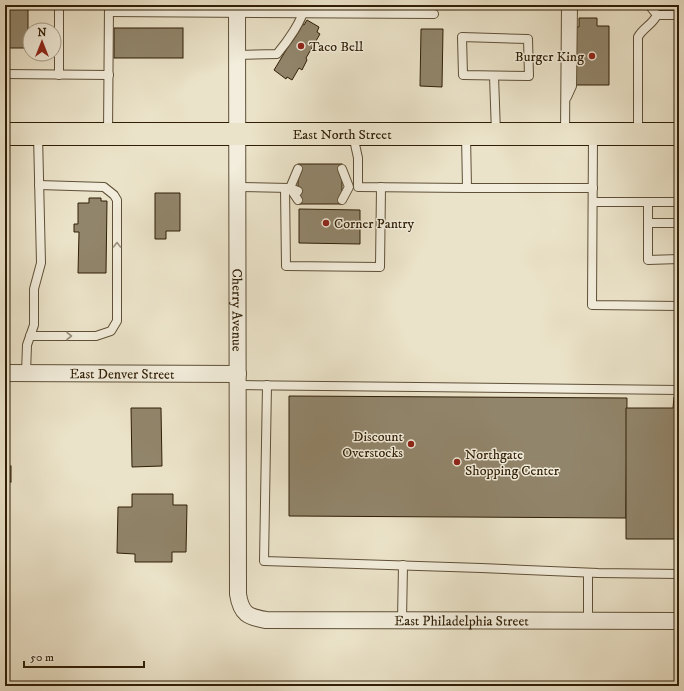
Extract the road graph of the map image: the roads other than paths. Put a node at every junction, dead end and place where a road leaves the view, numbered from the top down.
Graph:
1 (59, 5) edge
2 (566, 5) edge
3 (574, 5) edge
4 (649, 5) edge
5 (109, 8) edge
6 (237, 9) edge
7 (304, 9) edge
8 (434, 14) dead end
9 (656, 15) junction
10 (679, 15) edge
11 (237, 55) junction
12 (5, 74) edge
13 (59, 75) junction
14 (109, 75) junction
15 (494, 76) junction
16 (565, 102) junction
17 (5, 134) edge
18 (38, 134) junction
19 (108, 134) junction
20 (237, 134) junction
21 (353, 134) junction
22 (466, 134) junction
23 (496, 134) junction
24 (638, 134) junction
25 (679, 134) edge
26 (565, 135) junction
27 (593, 135) junction
28 (298, 169) dead end
29 (342, 169) dead end
30 (298, 180) dead end
31 (342, 181) dead end
32 (39, 185) junction
33 (237, 187) junction
34 (358, 187) junction
35 (381, 187) junction
36 (467, 188) junction
37 (593, 188) junction
38 (291, 189) junction
39 (346, 189) junction
40 (298, 200) dead end
41 (342, 200) dead end
42 (593, 202) junction
43 (648, 202) junction
44 (679, 202) edge
45 (648, 223) junction
46 (679, 223) edge
47 (679, 259) edge
48 (679, 306) edge
49 (30, 336) junction
50 (5, 373) edge
51 (26, 373) junction
52 (238, 380) junction
53 (267, 385) junction
54 (679, 390) edge
55 (403, 565) junction
56 (588, 573) junction
57 (679, 574) edge
58 (245, 613) joint
59 (402, 620) junction
60 (588, 621) junction
61 (679, 621) edge

1 - 13 lane
2 - 16 lane
3 - 16 lane
4 - 9 lane
5 - 6 lane
5 - 14 lane
6 - 7 lane
6 - 11 street, Cherry Avenue
7 - 8 lane
7 - 11 lane
9 - 10 lane
9 - 24 lane
11 - 20 street, Cherry Avenue
12 - 13 lane
13 - 14 lane
14 - 19 lane
15 - 15 lane
15 - 23 lane
16 - 26 lane
17 - 18 main road, East North Street
18 - 19 main road, East North Street
18 - 32 lane
19 - 20 main road, East North Street
20 - 21 main road, East North Street
20 - 33 street, Cherry Avenue
21 - 22 main road, East North Street
21 - 34 lane
22 - 23 main road, East North Street
22 - 36 lane
23 - 26 main road, East North Street
24 - 25 main road, East North Street
24 - 27 main road, East North Street
26 - 27 main road, East North Street
27 - 37 lane
28 - 38 lane
29 - 39 lane
30 - 38 lane
31 - 39 lane
32 - 49 lane
49 -> 32 lane
33 - 38 lane
33 - 52 street, Cherry Avenue
34 - 35 lane
34 - 39 lane
35 - 36 lane
35 - 38 lane
36 - 37 lane
37 - 42 lane
38 - 40 lane
39 - 41 lane
42 - 43 lane
42 - 48 lane
43 - 44 lane
43 - 45 lane
45 - 46 lane
45 - 47 lane
49 - 51 lane
50 - 51 street, East Denver Street
51 - 52 street, East Denver Street
52 - 53 lane
52 - 58 street, Cherry Avenue
53 - 54 lane
53 - 55 lane
55 - 56 lane
55 - 59 lane
56 - 57 lane
56 - 60 lane
58 - 59 street, East Philadelphia Street
59 - 60 street, East Philadelphia Street
60 - 61 street, East Philadelphia Street

